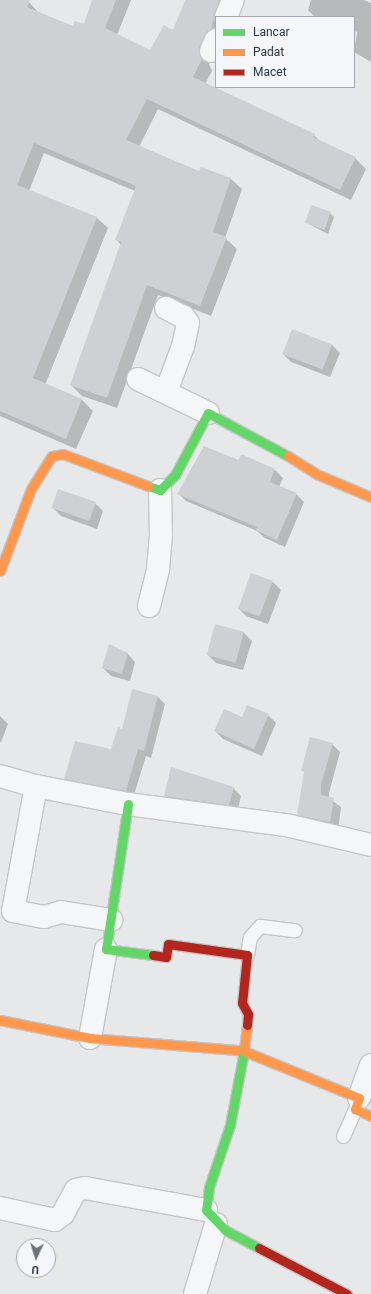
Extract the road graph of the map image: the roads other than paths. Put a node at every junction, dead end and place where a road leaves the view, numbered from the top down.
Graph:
1 (233, 0) edge
2 (226, 16) edge
3 (166, 308) dead end
4 (138, 379) dead end
5 (166, 392) junction
6 (208, 413) junction
7 (160, 490) junction
8 (371, 497) edge
9 (0, 571) edge
10 (149, 606) dead end
11 (0, 776) edge
12 (36, 786) junction
13 (128, 804) junction
14 (371, 846) edge
15 (111, 920) junction
16 (295, 930) dead end
17 (106, 949) junction
18 (247, 956) junction
19 (0, 1020) edge
20 (90, 1038) junction
21 (244, 1051) junction
22 (371, 1065) edge
23 (357, 1103) junction
24 (371, 1116) edge
25 (343, 1136) dead end
26 (0, 1208) edge
27 (211, 1217) junction
28 (195, 1294) edge
29 (347, 1294) edge

1 - 2 street
3 - 5 street
4 - 5 street
5 - 6 street
6 - 7 street
6 - 8 street
7 - 9 street
7 - 10 street
11 - 12 street
12 - 13 street
12 - 15 street
13 - 14 street
13 - 15 street
15 - 17 street
16 - 18 lane
17 - 18 street
17 - 20 street
18 - 21 street
19 - 20 street
20 - 21 street
21 - 23 street
21 - 27 street
22 - 23 street
23 - 24 street
23 - 25 lane
26 - 27 street
27 - 28 street
27 - 29 street

